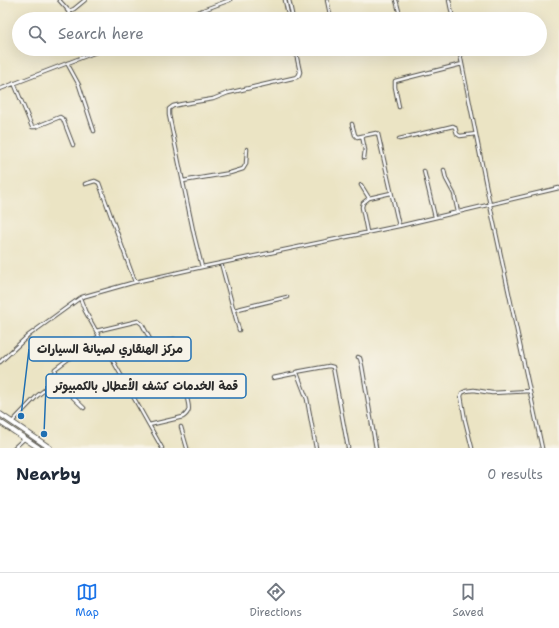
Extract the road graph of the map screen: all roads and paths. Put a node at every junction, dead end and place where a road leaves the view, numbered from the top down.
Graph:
1 (59, 0) edge
2 (85, 0) edge
3 (230, 0) edge
4 (285, 0) edge
5 (289, 0) edge
6 (326, 0) edge
7 (396, 0) edge
8 (449, 0) edge
9 (66, 8) junction
10 (69, 12) edge
11 (198, 12) edge
12 (288, 12) edge
13 (292, 12) edge
14 (329, 12) edge
15 (399, 12) edge
16 (452, 12) edge
17 (84, 56) edge
18 (297, 56) edge
19 (460, 56) edge
20 (67, 63) junction
21 (462, 64) junction
22 (14, 83) junction
23 (0, 88) edge
24 (399, 107) dead end
25 (352, 124) dead end
26 (94, 132) dead end
27 (476, 134) junction
28 (362, 136) junction
29 (399, 139) dead end
30 (73, 145) dead end
31 (247, 149) dead end
32 (364, 158) dead end
33 (444, 170) dead end
34 (424, 171) dead end
35 (183, 181) junction
36 (85, 184) dead end
37 (361, 185) dead end
38 (559, 188) edge
39 (391, 193) junction
40 (369, 198) junction
41 (490, 205) junction
42 (458, 212) junction
43 (435, 217) junction
44 (398, 226) junction
45 (368, 232) junction
46 (221, 263) junction
47 (202, 267) junction
48 (135, 282) junction
49 (287, 297) dead end
50 (80, 298) junction
51 (234, 310) junction
52 (239, 330) dead end
53 (96, 331) junction
54 (99, 336) junction
55 (174, 339) dead end
56 (6, 356) junction
57 (0, 357) edge
58 (358, 357) dead end
59 (0, 362) edge
60 (296, 372) junction
61 (273, 378) dead end
62 (54, 379) junction
63 (530, 391) junction
64 (230, 394) dead end
65 (84, 408) dead end
66 (0, 414) edge
67 (0, 422) edge
68 (12, 422) junction
69 (149, 425) junction
70 (181, 427) dead end
71 (25, 438) junction
72 (14, 448) edge
73 (39, 448) edge
74 (50, 448) edge
75 (162, 448) edge
76 (187, 448) edge
77 (316, 448) edge
78 (348, 448) edge
79 (376, 448) edge
80 (472, 448) edge
81 (542, 448) edge

1 - 9 street
2 - 9 street
3 - 11 street
4 - 12 street
5 - 13 street
6 - 14 street
7 - 15 street
8 - 16 street
9 - 10 street
17 - 20 street
18 - 35 street
19 - 21 street
20 - 22 street
20 - 26 street
21 - 24 street
21 - 27 street
22 - 23 street
22 - 30 street
25 - 28 street
27 - 29 street
27 - 41 street
28 - 32 street
28 - 39 street
31 - 35 street
33 - 42 street
34 - 43 street
35 - 47 street
36 - 48 street
37 - 40 street
38 - 41 street
39 - 40 street
39 - 44 street
40 - 45 street
41 - 42 street
41 - 63 street
42 - 43 street
43 - 44 street
44 - 45 street
45 - 46 street
46 - 47 street
46 - 51 street
47 - 48 street
48 - 50 street
49 - 51 street
50 - 53 street
50 - 56 street
51 - 52 street
53 - 54 street
53 - 55 street
54 - 62 street
54 - 69 street
56 - 57 street
56 - 59 street
58 - 79 street
60 - 61 street
60 - 77 street
60 - 78 street
62 - 65 street
62 - 68 street
63 - 80 street
63 - 81 street
64 - 69 street
66 - 68 highway
67 - 71 highway
68 - 74 highway
69 - 75 street
70 - 76 street
71 - 72 street
71 - 73 highway

